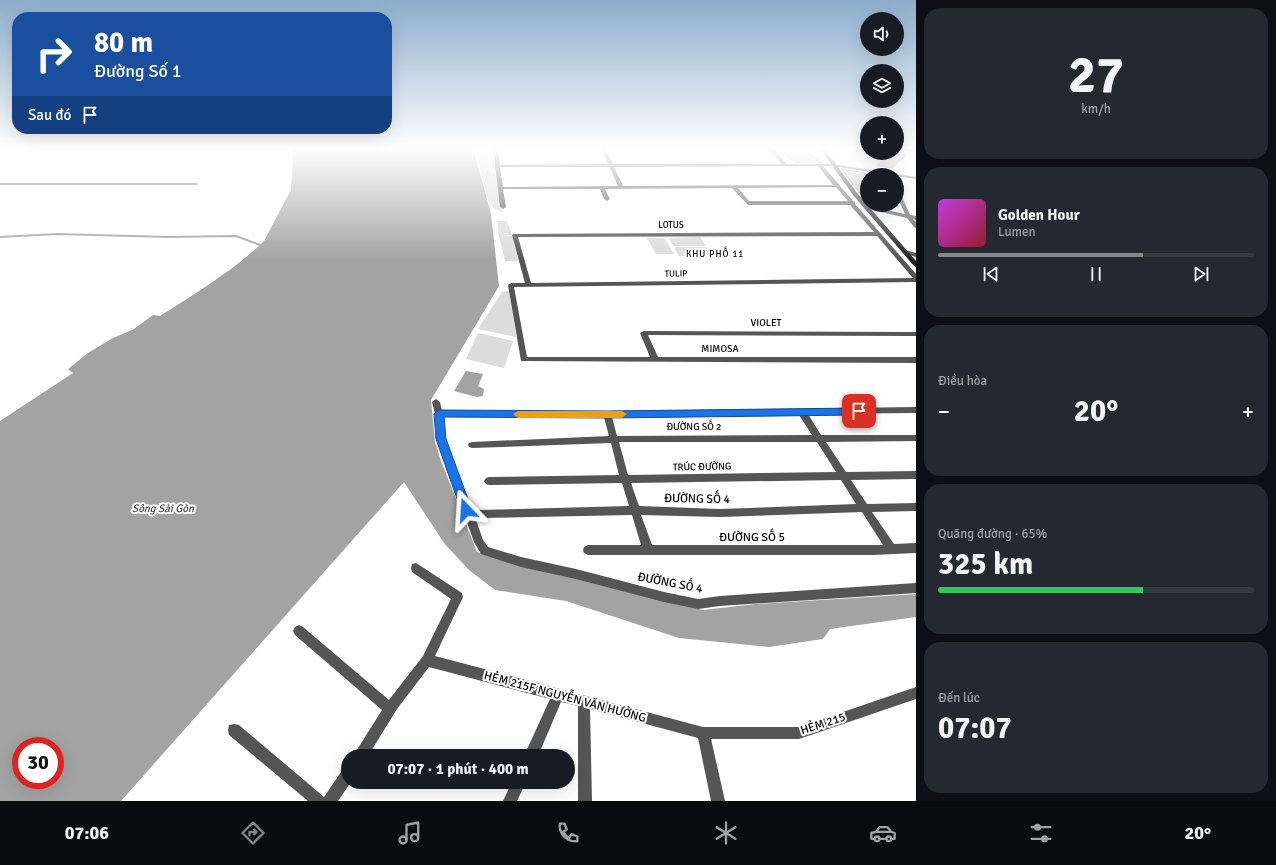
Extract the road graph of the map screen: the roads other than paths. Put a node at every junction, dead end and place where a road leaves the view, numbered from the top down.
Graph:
1 (849, 185) edge
2 (837, 186) joint
3 (602, 187) junction
4 (621, 187) joint
5 (734, 187) junction
6 (501, 188) joint
7 (607, 199) dead end
8 (860, 199) edge
9 (853, 203) junction
10 (503, 207) dead end
11 (904, 207) edge
12 (870, 212) edge
13 (888, 212) edge
14 (908, 216) junction
15 (916, 218) edge
16 (916, 226) edge
17 (878, 234) junction
18 (905, 252) junction
19 (916, 255) edge
20 (916, 265) edge
21 (916, 279) edge
22 (528, 284) junction
23 (916, 334) edge
24 (524, 359) joint
25 (655, 359) junction
26 (916, 360) edge
27 (436, 402) dead end
28 (916, 410) edge
29 (802, 412) junction
30 (439, 414) junction
31 (607, 414) junction
32 (819, 438) junction
33 (916, 438) edge
34 (614, 439) junction
35 (472, 444) dead end
36 (916, 475) edge
37 (843, 476) junction
38 (625, 479) junction
39 (488, 481) dead end
40 (916, 507) edge
41 (863, 508) junction
42 (635, 511) junction
43 (471, 513) junction
44 (916, 548) edge
45 (588, 550) dead end
46 (648, 550) junction
47 (890, 550) junction
48 (416, 568) dead end
49 (916, 588) edge
50 (299, 631) dead end
51 (427, 660) junction
52 (916, 693) edge
53 (558, 695) junction
54 (584, 702) junction
55 (390, 709) junction
56 (234, 730) dead end
57 (703, 733) junction
58 (364, 749) edge
59 (534, 749) edge
60 (341, 784) edge
61 (516, 789) edge
62 (319, 801) edge
63 (330, 801) edge
64 (510, 801) edge
65 (585, 801) edge
66 (718, 801) edge

1 - 8 main road
2 - 5 street
2 - 9 street
3 - 4 street
3 - 6 street
3 - 7 street
4 - 5 street
5 - 9 street
6 - 10 street
9 - 17 street
11 - 14 street
12 - 18 main road
13 - 14 street
14 - 15 street
14 - 16 street
17 - 21 street
17 - 22 street, LOTUS
18 - 19 street
18 - 20 main road
21 - 22 street, TULIP
22 - 24 street, TULIP
23 - 25 street, VIOLET
24 - 25 street, MIMOSA
25 - 26 street, MIMOSA
27 - 30 street
28 - 29 street
29 - 31 street
29 - 32 street
30 - 31 street
30 - 43 street
31 - 34 street
32 - 33 street, ĐƯỜNG SỐ 2
32 - 34 street, ĐƯỜNG SỐ 2
32 - 37 street
34 - 35 street, ĐƯỜNG SỐ 2
34 - 38 street
36 - 37 street, TRÚC ĐƯỜNG
37 - 38 street, TRÚC ĐƯỜNG
37 - 41 street
38 - 39 street, TRÚC ĐƯỜNG
38 - 42 street
40 - 41 street, ĐƯỜNG SỐ 4
41 - 42 street, ĐƯỜNG SỐ 4
41 - 47 street
42 - 43 street, ĐƯỜNG SỐ 4
42 - 46 street
43 - 49 street, ĐƯỜNG SỐ 4
44 - 47 street, ĐƯỜNG SỐ 5
45 - 46 street, ĐƯỜNG SỐ 5
46 - 47 street, ĐƯỜNG SỐ 5
48 - 51 street
50 - 55 street
51 - 53 street, HẺM 215F NGUYỄN VĂN HƯỞNG
51 - 55 street
52 - 57 street, HẺM 215
53 - 54 street, HẺM 215F NGUYỄN VĂN HƯỞNG
53 - 59 street
54 - 57 street, HẺM 215F NGUYỄN VĂN HƯỞNG
54 - 65 street
55 - 58 street
56 - 62 street
57 - 66 street
60 - 63 street
61 - 64 street

